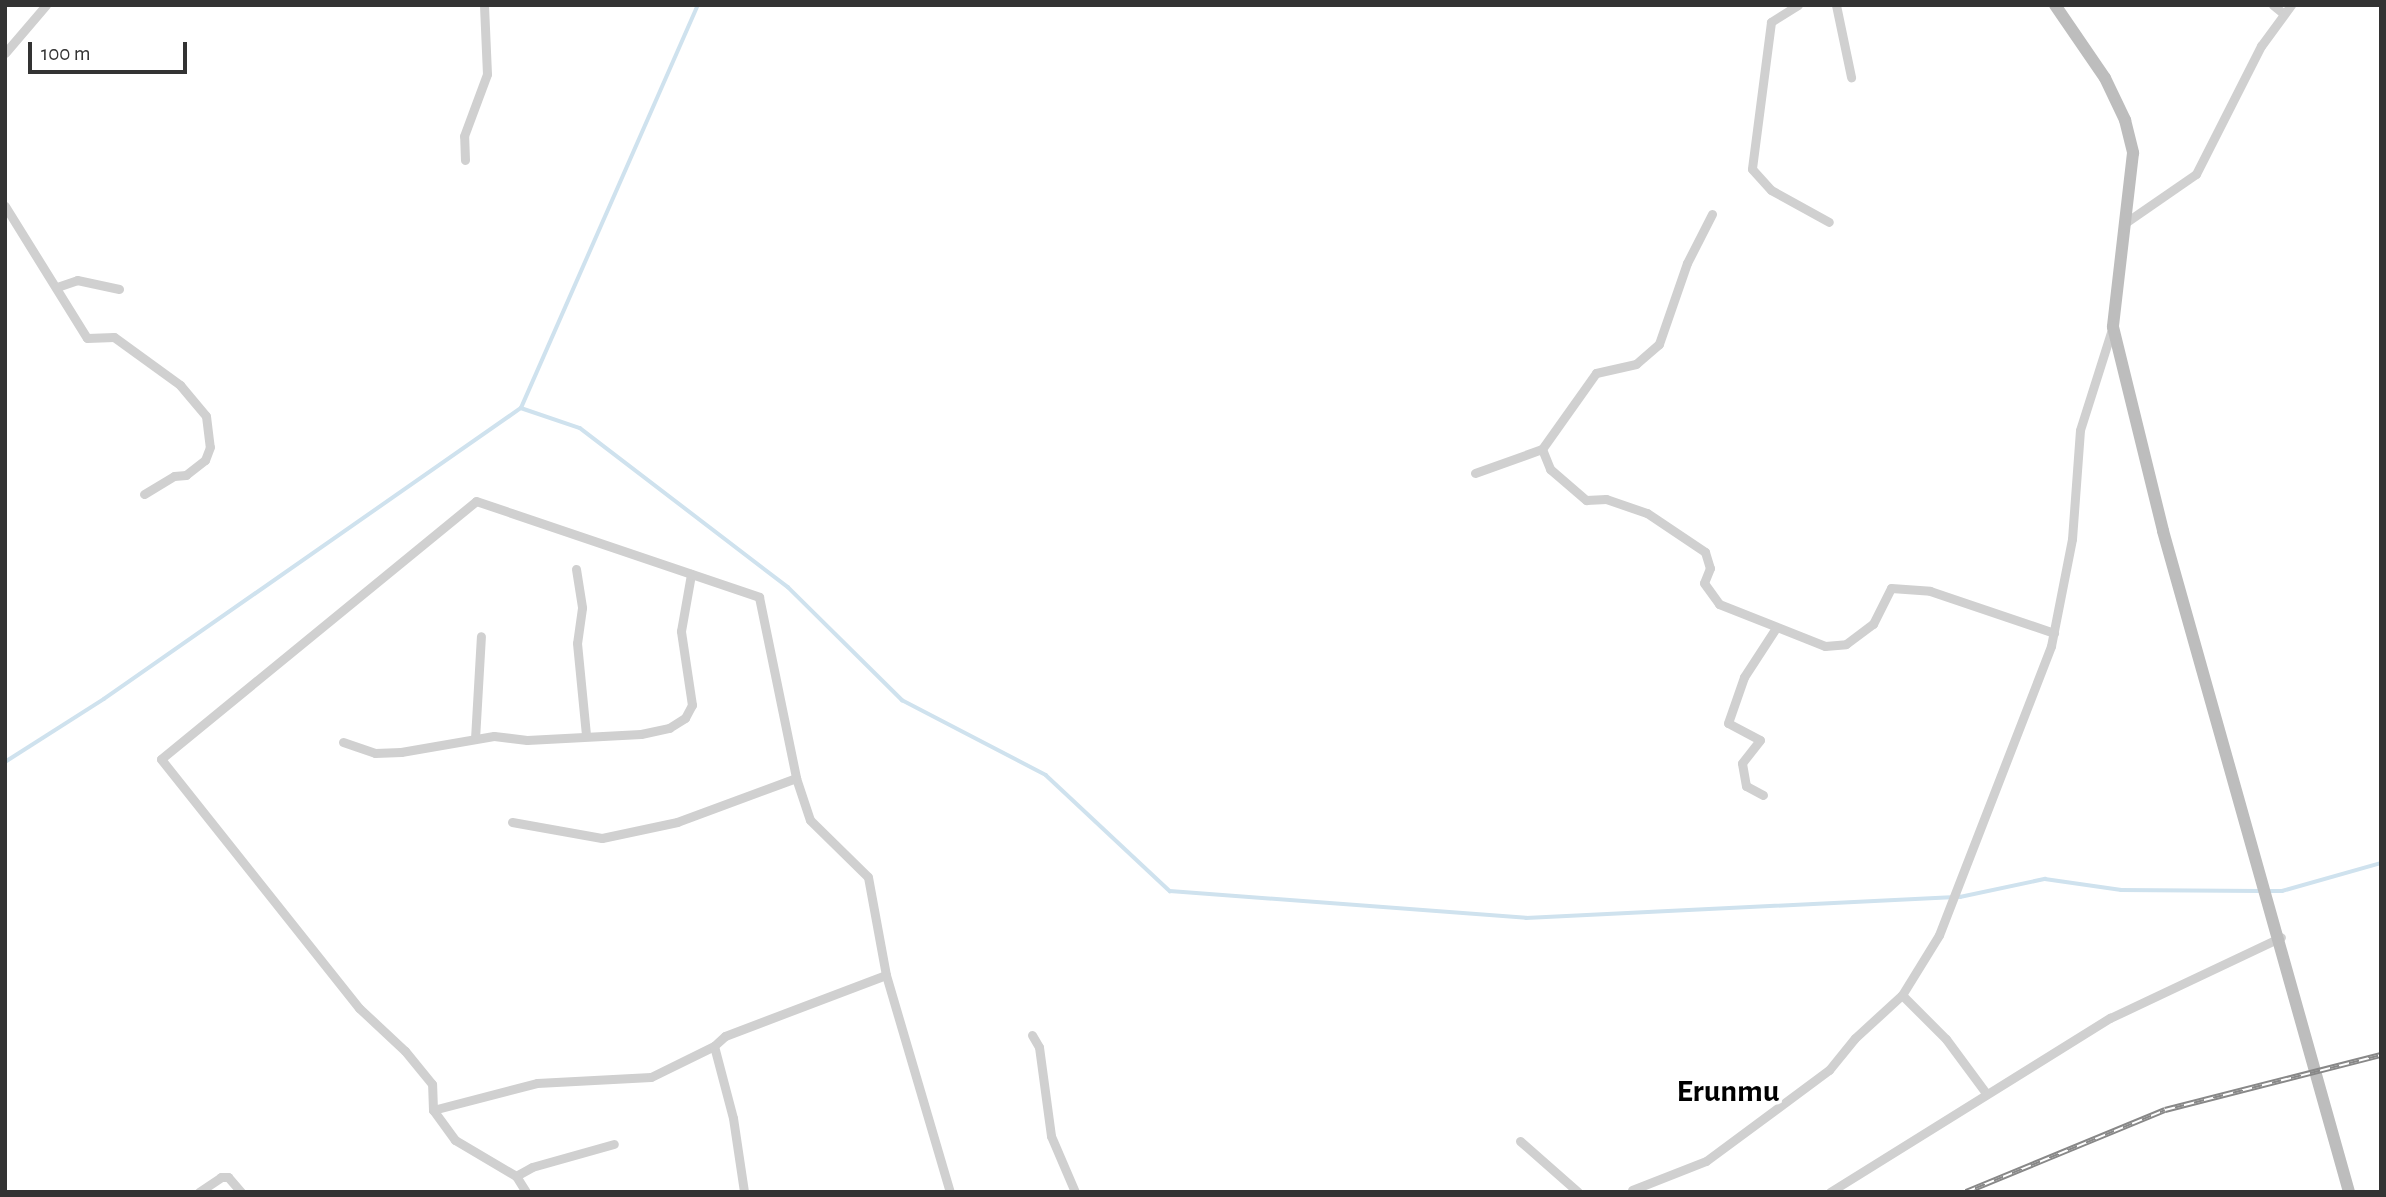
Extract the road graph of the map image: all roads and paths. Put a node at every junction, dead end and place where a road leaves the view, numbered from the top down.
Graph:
1 (47, 5) edge
2 (484, 5) edge
3 (1798, 5) edge
4 (1836, 5) edge
5 (2055, 5) edge
6 (2273, 5) edge
7 (2291, 5) edge
8 (2283, 13) junction
9 (5, 53) edge
10 (1851, 77) dead end
11 (465, 160) dead end
12 (5, 206) edge
13 (1712, 214) dead end
14 (1829, 222) dead end
15 (2124, 223) junction
16 (57, 287) junction
17 (119, 289) dead end
18 (2112, 327) junction
19 (1542, 449) junction
20 (1475, 473) dead end
21 (144, 494) dead end
22 (576, 569) dead end
23 (691, 574) junction
24 (1776, 628) junction
25 (2054, 633) junction
26 (481, 636) dead end
27 (586, 735) junction
28 (475, 738) junction
29 (343, 742) dead end
30 (796, 778) junction
31 (1763, 796) dead end
32 (512, 822) dead end
33 (2281, 937) junction
34 (886, 975) junction
35 (1902, 995) junction
36 (1032, 1035) dead end
37 (714, 1046) junction
38 (1986, 1093) junction
39 (433, 1110) junction
40 (1520, 1141) dead end
41 (614, 1144) dead end
42 (516, 1176) junction
43 (1632, 1190) edge
44 (199, 1192) edge
45 (242, 1192) edge
46 (526, 1192) edge
47 (744, 1192) edge
48 (950, 1192) edge
49 (1075, 1192) edge
50 (1578, 1192) edge
51 (1830, 1192) edge
52 (2349, 1192) edge

1 - 9 street
2 - 11 street
3 - 14 street
4 - 10 street
5 - 15 street
6 - 8 street
7 - 8 street
8 - 15 street
12 - 16 street
13 - 19 street
15 - 18 street
16 - 17 street
16 - 21 street
18 - 25 street
18 - 33 street
19 - 20 street
19 - 24 street
22 - 27 street
23 - 27 street
23 - 30 street
23 - 39 street
24 - 25 street
24 - 31 street
25 - 35 street
26 - 28 street
27 - 28 street
28 - 29 street
30 - 32 street
30 - 34 street
33 - 38 street
33 - 52 street
34 - 37 street
34 - 48 street
35 - 38 street
35 - 43 street
36 - 49 street
37 - 39 street
37 - 47 street
38 - 51 street
39 - 42 street
40 - 50 street
41 - 42 street
42 - 46 street
44 - 45 street

